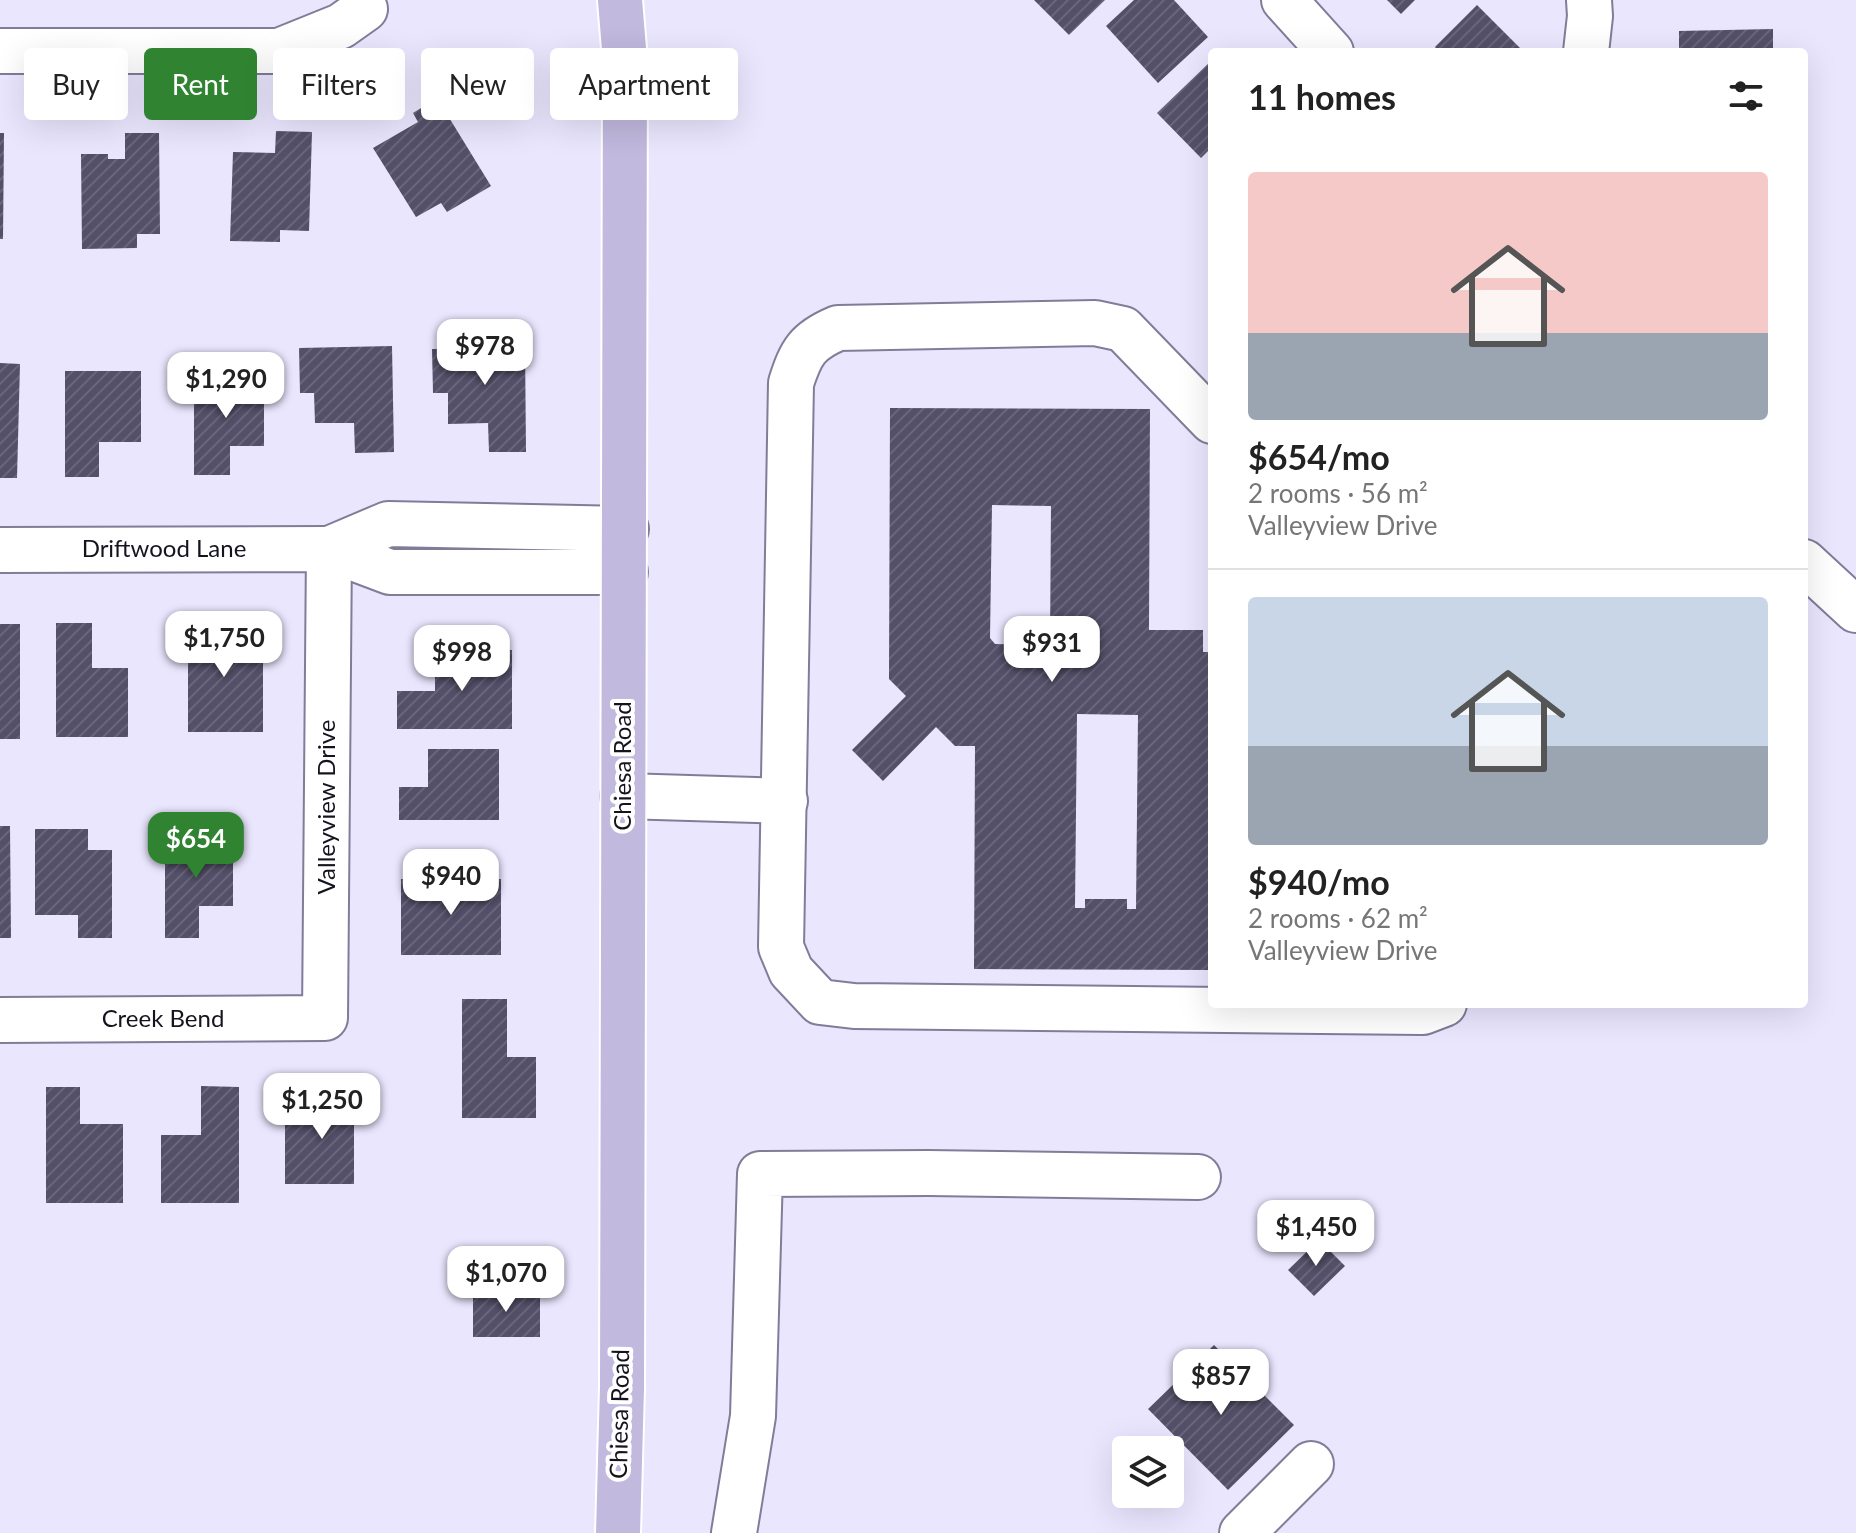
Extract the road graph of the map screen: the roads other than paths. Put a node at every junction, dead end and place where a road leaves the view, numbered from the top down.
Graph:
1 (620, 0) edge
2 (1284, 0) edge
3 (1589, 0) edge
4 (365, 9) dead end
5 (1327, 48) edge
6 (1586, 48) edge
7 (0, 51) edge
8 (1208, 417) edge
9 (626, 529) junction
10 (329, 549) junction
11 (0, 550) edge
12 (1808, 566) edge
13 (625, 572) junction
14 (1856, 610) edge
15 (623, 796) junction
16 (785, 801) junction
17 (1434, 1008) edge
18 (325, 1018) joint
19 (0, 1020) edge
20 (1198, 1177) dead end
21 (1311, 1464) dead end
22 (618, 1533) edge
23 (734, 1533) edge
24 (1242, 1533) edge

1 - 9 main road, Chiesa Road
2 - 5 street
3 - 6 street
4 - 7 street
8 - 16 street
9 - 10 street, Driftwood Lane
9 - 13 main road, Chiesa Road
10 - 11 street, Driftwood Lane
10 - 13 street, Driftwood Lane
10 - 18 street, Valleyview Drive
12 - 14 street
13 - 15 main road, Chiesa Road
15 - 16 street
15 - 22 main road, Chiesa Road
16 - 17 street
18 - 19 street, Creek Bend
20 - 23 street
21 - 24 street

